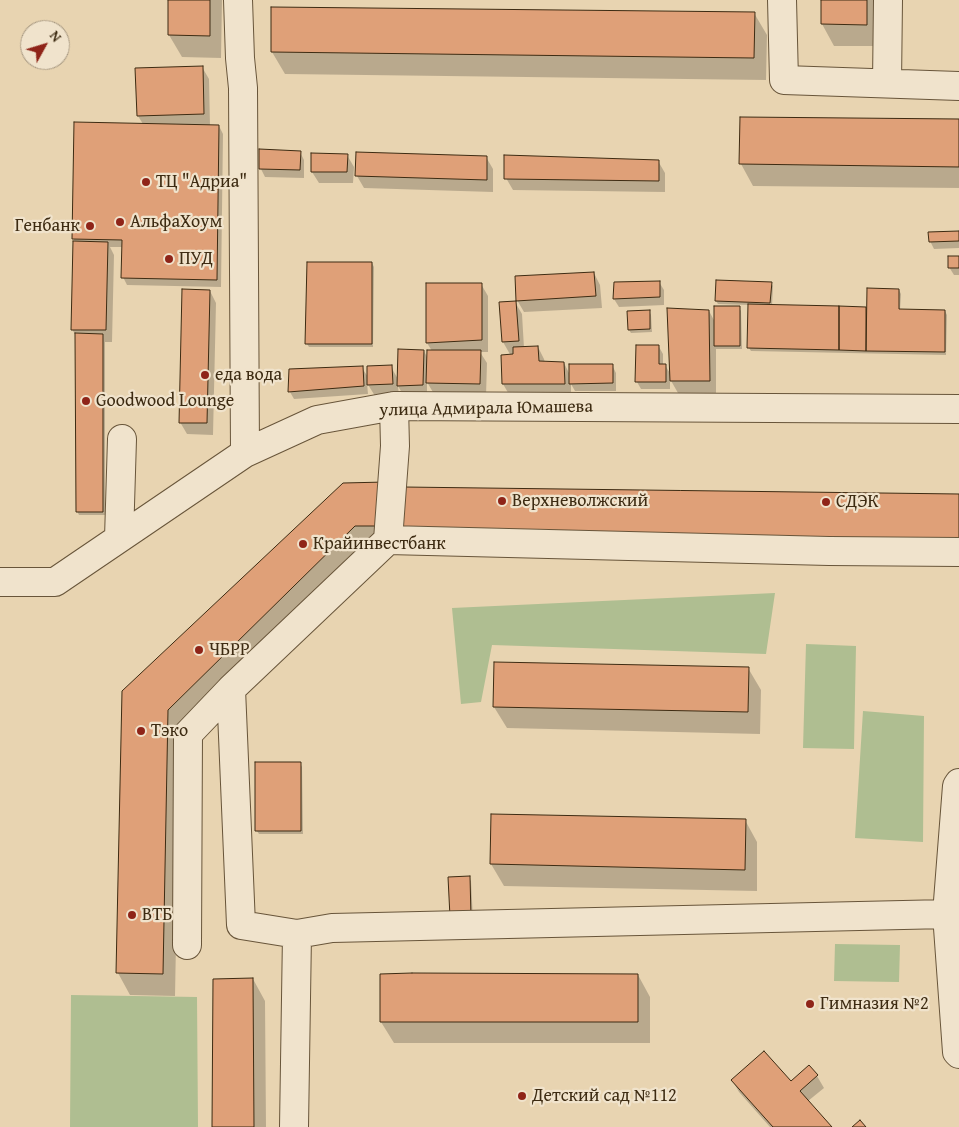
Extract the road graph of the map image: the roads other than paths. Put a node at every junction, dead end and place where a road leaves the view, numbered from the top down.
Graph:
1 (238, 0) edge
2 (782, 0) edge
3 (888, 0) edge
4 (887, 83) junction
5 (959, 86) edge
6 (394, 406) junction
7 (959, 408) edge
8 (122, 439) dead end
9 (245, 453) junction
10 (119, 538) junction
11 (388, 540) junction
12 (959, 552) edge
13 (0, 582) edge
14 (231, 690) junction
15 (959, 783) edge
16 (947, 914) junction
17 (297, 934) junction
18 (187, 945) dead end
19 (959, 1054) edge
20 (294, 1127) edge

1 - 9 street
2 - 4 street
3 - 4 street
4 - 5 street
6 - 7 street, улица Адмирала Юмашева
6 - 9 street, улица Адмирала Юмашева
6 - 11 street
8 - 10 street
9 - 10 street, улица Адмирала Юмашева
10 - 13 street, улица Адмирала Юмашева
11 - 12 street
11 - 14 street
14 - 17 street
14 - 18 street
15 - 16 street
16 - 17 street
16 - 19 street
17 - 20 street

